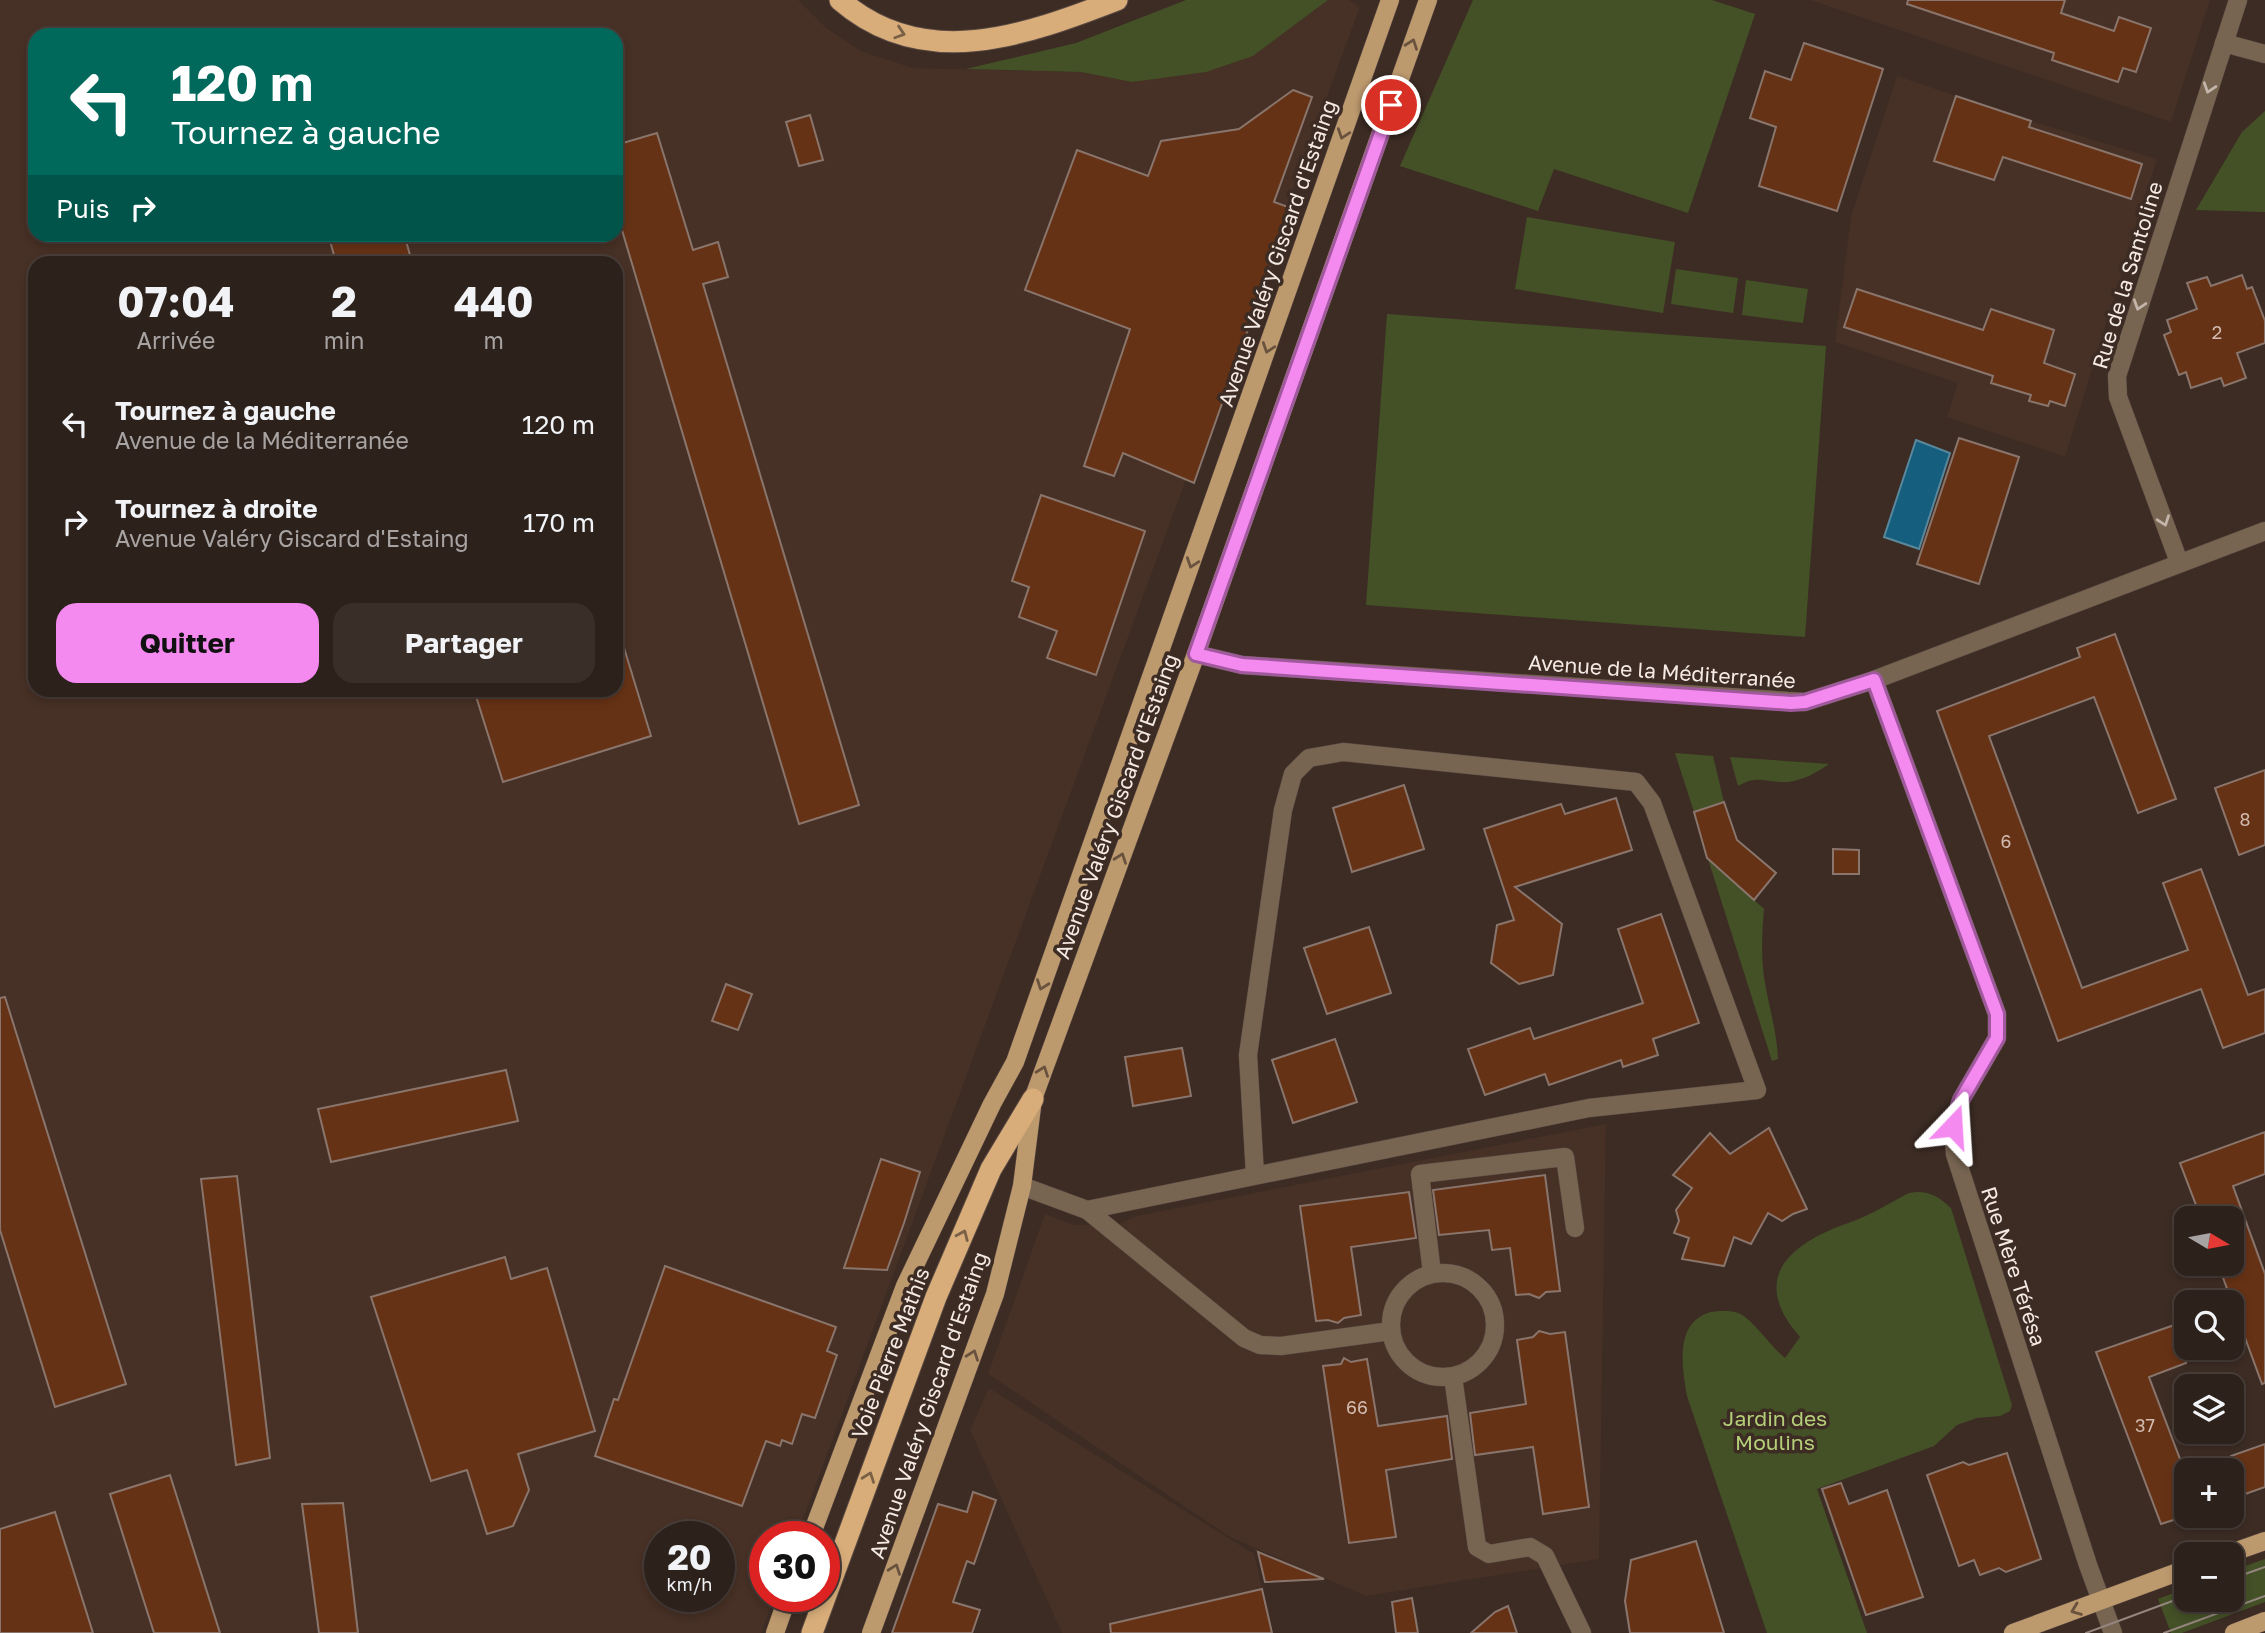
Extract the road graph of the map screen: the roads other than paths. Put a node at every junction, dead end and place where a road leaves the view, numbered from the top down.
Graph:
1 (840, 0) edge
2 (1117, 0) edge
3 (1391, 0) edge
4 (1428, 0) edge
5 (2238, 0) edge
6 (2224, 43) junction
7 (2265, 54) edge
8 (2265, 531) edge
9 (2179, 562) junction
10 (1196, 654) junction
11 (1874, 680) junction
12 (1033, 1098) junction
13 (1255, 1175) junction
14 (1022, 1186) junction
15 (1087, 1210) junction
16 (1575, 1228) dead end
17 (1432, 1273) junction
18 (1391, 1331) junction
19 (1453, 1377) junction
20 (817, 1521) edge
21 (2265, 1541) edge
22 (2244, 1548) edge
23 (2174, 1573) edge
24 (2101, 1600) junction
25 (782, 1612) edge
26 (2265, 1621) edge
27 (775, 1633) edge
28 (812, 1633) edge
29 (871, 1633) edge
30 (1582, 1633) edge
31 (2013, 1633) edge
32 (2113, 1633) edge
33 (2234, 1633) edge

1 -> 2 highway
3 -> 20 main road, Avenue Valéry Giscard d'Estaing
10 -> 4 main road, Avenue Valéry Giscard d'Estaing
5 - 6 street, Rue de la Santoline
6 - 7 street
6 -> 9 street, Rue de la Santoline
8 - 9 street, Avenue de la Méditerranée
9 - 11 street, Avenue de la Méditerranée
10 - 11 street, Avenue de la Méditerranée
12 -> 10 main road, Avenue Valéry Giscard d'Estaing
11 - 24 street, Rue Mère Térésa
12 - 14 main road, Avenue Valéry Giscard d'Estaing
28 -> 12 highway, Voie Pierre Mathis
13 - 13 street
13 - 15 street
14 - 15 street
29 -> 14 main road, Avenue Valéry Giscard d'Estaing
15 - 18 street
16 - 17 street
17 - 18 street
17 - 19 street
18 - 19 street
19 - 30 street
21 - 22 main road
23 - 24 main road
24 -> 31 main road
24 - 32 street, Rue Mère Térésa
25 - 27 main road
26 - 33 main road

